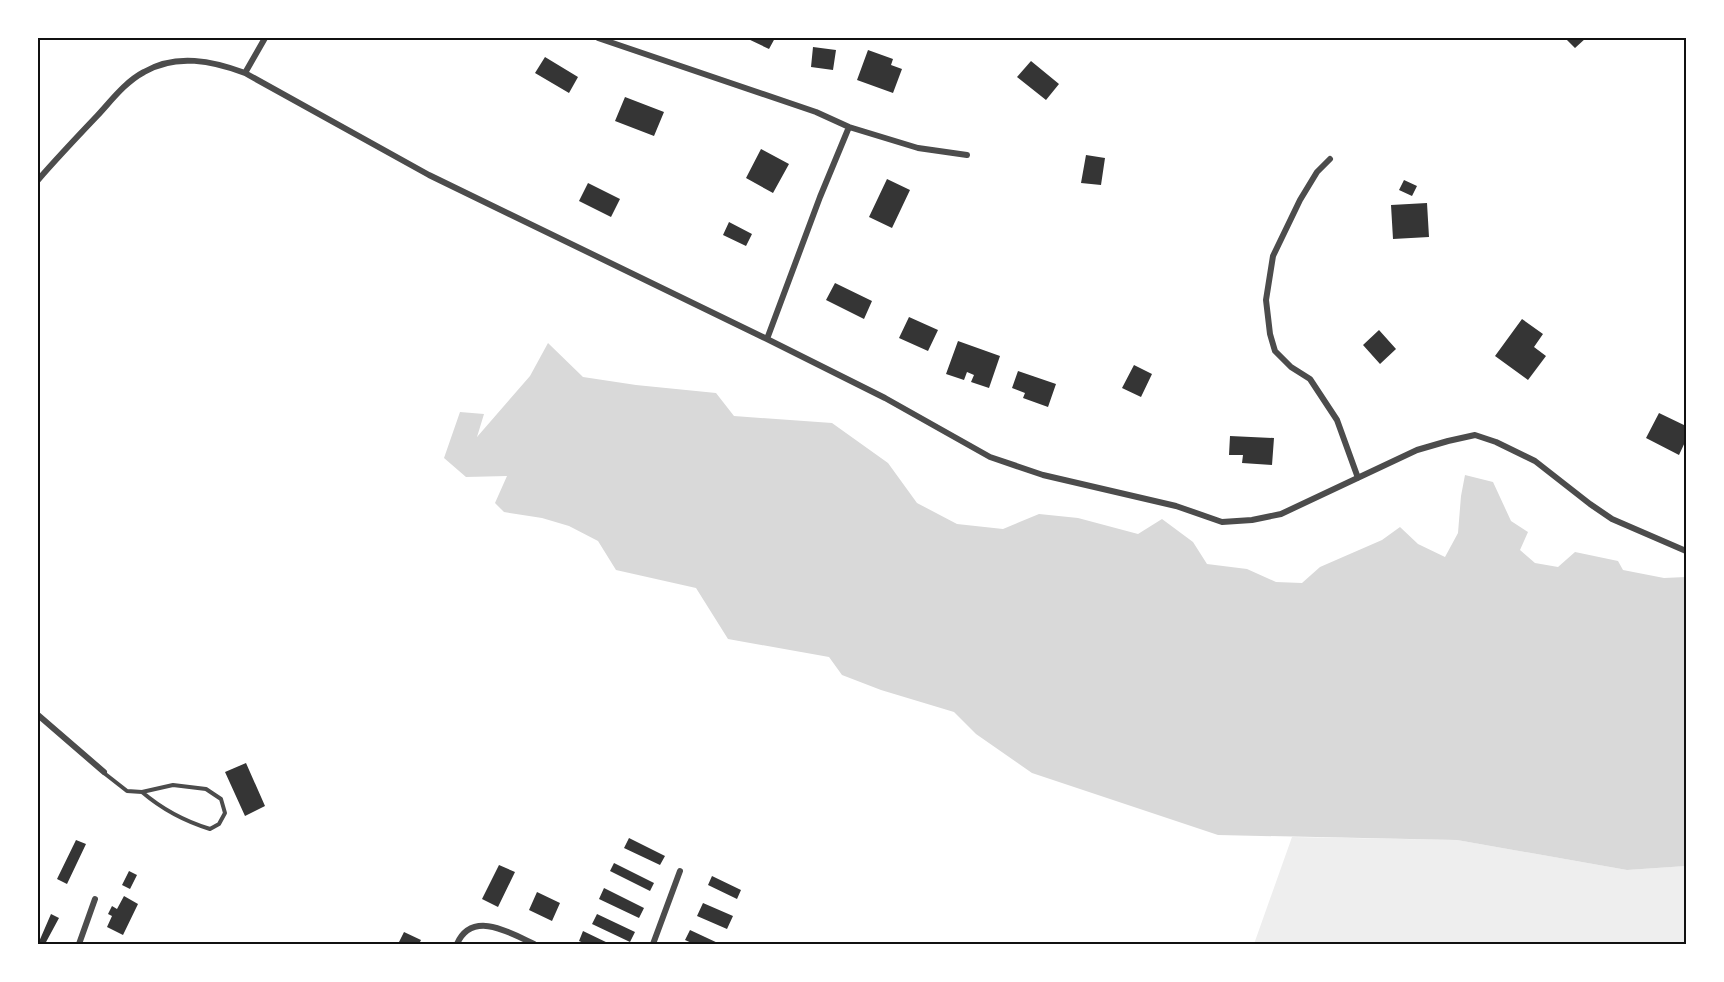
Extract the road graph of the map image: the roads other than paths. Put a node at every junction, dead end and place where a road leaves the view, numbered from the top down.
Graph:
1 (265, 38) edge
2 (598, 38) edge
3 (245, 73) junction
4 (849, 128) junction
5 (967, 155) dead end
6 (1330, 159) dead end
7 (38, 180) edge
8 (767, 339) junction
9 (1358, 478) junction
10 (1686, 550) edge
11 (38, 716) edge
12 (104, 772) joint
13 (142, 792) junction
14 (680, 871) dead end
15 (94, 899) dead end
16 (79, 945) edge
17 (456, 945) edge
18 (534, 945) edge
19 (653, 945) edge

1 - 3 street
2 - 4 street
3 - 7 street
3 - 8 street
4 - 5 street
4 - 8 street
6 - 9 street
8 - 9 street
9 - 10 street
11 - 12 street
12 - 13 lane
13 - 13 lane
14 - 19 street
15 - 16 street
17 - 18 street

